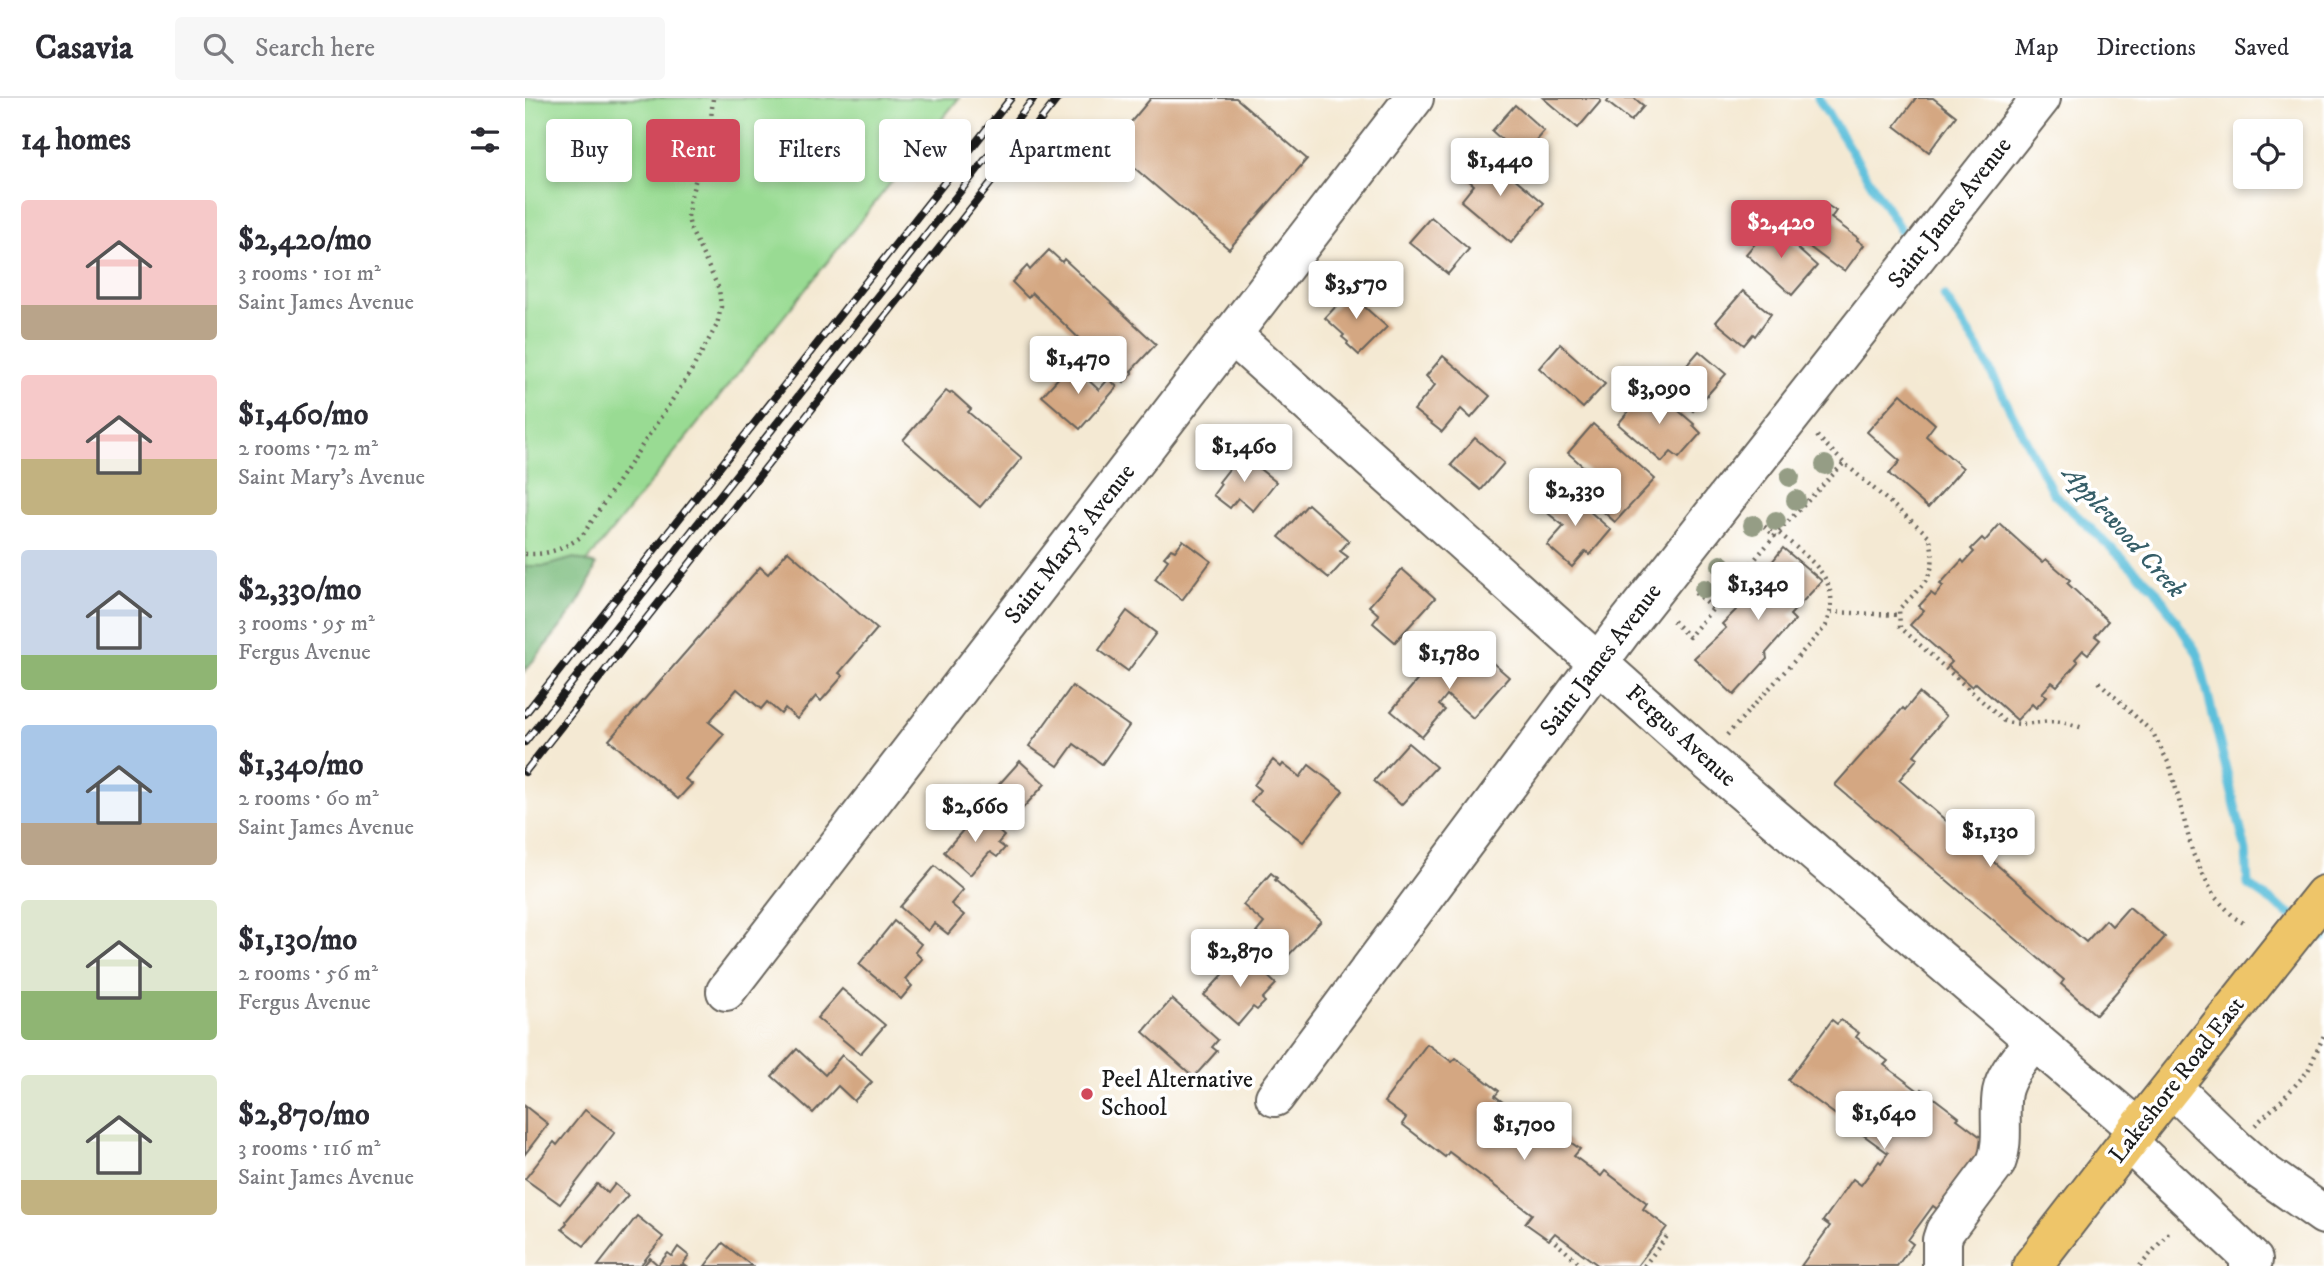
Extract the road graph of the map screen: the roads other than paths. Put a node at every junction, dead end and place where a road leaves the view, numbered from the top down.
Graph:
1 (1414, 98) edge
2 (2041, 98) edge
3 (1231, 334) junction
4 (1599, 663) junction
5 (2324, 895) edge
6 (726, 991) dead end
7 (2033, 1041) junction
8 (2172, 1087) junction
9 (1275, 1097) dead end
10 (2133, 1135) junction
11 (2324, 1215) edge
12 (2254, 1264) edge
13 (1942, 1266) edge
14 (2032, 1266) edge

1 - 3 street, Saint Mary's Avenue
2 - 4 street, Saint James Avenue
3 - 4 street, Fergus Avenue
3 - 6 street, Saint Mary's Avenue
4 - 7 street, Fergus Avenue
4 - 9 street, Saint James Avenue
5 - 8 main road, Lakeshore Road East
7 - 10 street, Fergus Avenue
7 - 13 street
8 - 10 main road, Lakeshore Road East
8 - 11 street
10 - 12 street, Fergus Avenue
10 - 14 main road, Lakeshore Road East

